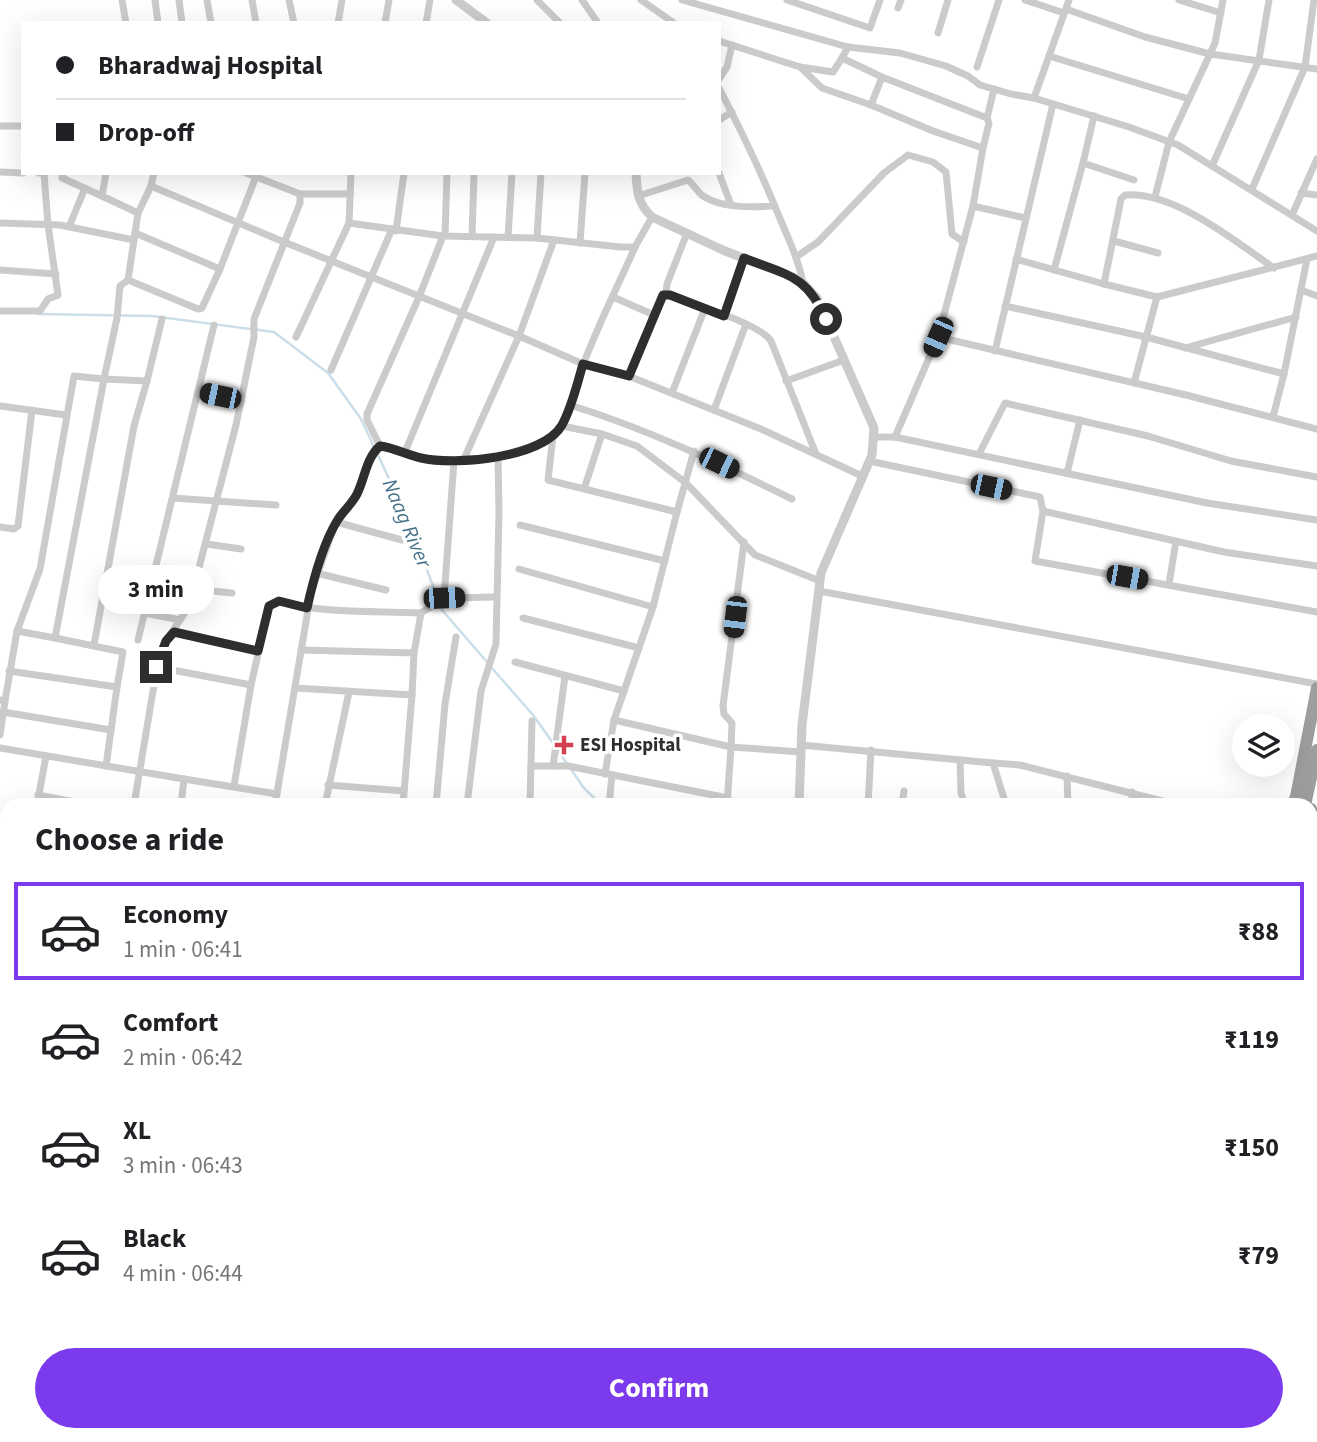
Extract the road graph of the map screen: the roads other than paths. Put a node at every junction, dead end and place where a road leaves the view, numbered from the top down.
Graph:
1 (122, 0) edge
2 (155, 0) edge
3 (179, 0) edge
4 (207, 0) edge
5 (252, 0) edge
6 (289, 0) edge
7 (342, 0) edge
8 (389, 0) edge
9 (430, 0) edge
10 (456, 0) edge
11 (537, 0) edge
12 (582, 0) edge
13 (682, 0) edge
14 (787, 0) edge
15 (880, 0) edge
16 (948, 0) edge
17 (999, 0) edge
18 (1025, 0) edge
19 (1069, 0) edge
20 (1179, 0) edge
21 (1223, 0) edge
22 (1269, 0) edge
23 (1314, 0) edge
24 (645, 1) edge
25 (467, 3) edge
26 (1065, 11) junction
27 (1221, 13) junction
28 (472, 18) edge
29 (126, 21) edge
30 (158, 21) edge
31 (182, 21) edge
32 (209, 21) edge
33 (256, 21) edge
34 (294, 21) edge
35 (338, 21) edge
36 (386, 21) edge
37 (426, 21) edge
38 (558, 21) edge
39 (597, 21) edge
40 (668, 21) edge
41 (938, 33) dead end
42 (721, 42) edge
43 (732, 45) junction
44 (848, 47) junction
45 (1210, 54) junction
46 (1049, 56) junction
47 (842, 58) junction
48 (1259, 60) junction
49 (800, 67) junction
50 (977, 67) dead end
51 (1305, 67) junction
52 (1317, 69) edge
53 (721, 76) edge
54 (882, 77) junction
55 (994, 89) junction
56 (721, 92) edge
57 (1034, 98) junction
58 (1189, 99) junction
59 (1054, 104) junction
60 (871, 105) junction
61 (732, 112) junction
62 (1094, 116) junction
63 (987, 118) junction
64 (721, 120) edge
65 (0, 126) edge
66 (21, 126) edge
67 (1169, 142) junction
68 (983, 148) junction
69 (1317, 159) edge
70 (1083, 163) junction
71 (1212, 166) junction
72 (0, 172) edge
73 (21, 173) edge
74 (42, 175) edge
75 (63, 175) edge
76 (106, 175) edge
77 (154, 175) edge
78 (256, 175) edge
79 (351, 175) edge
80 (404, 175) edge
81 (447, 175) edge
82 (474, 175) edge
83 (512, 175) edge
84 (541, 175) edge
85 (584, 175) edge
86 (636, 175) edge
87 (720, 175) edge
88 (1134, 180) dead end
89 (152, 186) junction
90 (85, 188) junction
91 (1252, 189) junction
92 (1301, 193) junction
93 (300, 194) junction
94 (350, 194) junction
95 (1317, 195) edge
96 (102, 196) junction
97 (638, 196) junction
98 (1155, 197) junction
99 (730, 205) junction
100 (775, 206) junction
101 (973, 206) junction
102 (138, 213) junction
103 (1292, 215) junction
104 (652, 217) junction
105 (1025, 218) junction
106 (237, 222) junction
107 (0, 223) edge
108 (349, 223) junction
109 (48, 225) junction
110 (69, 227) junction
111 (394, 230) junction
112 (1317, 231) edge
113 (687, 233) junction
114 (444, 236) junction
115 (472, 236) junction
116 (134, 237) junction
117 (494, 237) junction
118 (508, 237) junction
119 (537, 238) junction
120 (554, 240) junction
121 (1114, 241) junction
122 (284, 242) junction
123 (964, 242) junction
124 (580, 243) junction
125 (635, 247) junction
126 (1158, 253) dead end
127 (1317, 256) edge
128 (796, 257) junction
129 (744, 258) junction
130 (1016, 259) junction
131 (1307, 259) junction
132 (330, 261) junction
133 (1274, 268) junction
134 (220, 269) junction
135 (0, 270) edge
136 (1054, 270) junction
137 (56, 274) junction
138 (372, 278) junction
139 (128, 280) junction
140 (803, 283) junction
141 (1104, 284) junction
142 (1301, 290) junction
143 (666, 294) junction
144 (1317, 296) edge
145 (419, 297) junction
146 (613, 297) junction
147 (1157, 297) junction
148 (1005, 306) junction
149 (705, 308) junction
150 (0, 311) edge
151 (463, 314) junction
152 (654, 315) junction
153 (724, 316) junction
154 (1296, 317) junction
155 (162, 319) dead end
156 (746, 324) junction
157 (214, 325) dead end
158 (519, 336) junction
159 (296, 337) dead end
160 (938, 337) junction
161 (1146, 337) junction
162 (1184, 348) junction
163 (995, 351) junction
164 (844, 360) junction
165 (583, 364) junction
166 (331, 370) dead end
167 (1284, 374) junction
168 (629, 376) junction
169 (104, 379) junction
170 (147, 381) junction
171 (786, 381) junction
172 (1134, 383) junction
173 (199, 392) junction
174 (671, 393) junction
175 (242, 401) junction
176 (570, 405) junction
177 (0, 406) edge
178 (32, 410) junction
179 (714, 410) junction
180 (66, 415) junction
181 (1273, 417) junction
182 (1080, 420) junction
183 (562, 426) junction
184 (1317, 428) edge
185 (602, 434) junction
186 (553, 436) junction
187 (873, 437) junction
188 (895, 437) junction
189 (378, 448) junction
190 (694, 451) junction
191 (405, 452) junction
192 (816, 454) junction
193 (979, 454) junction
194 (498, 457) junction
195 (459, 461) junction
196 (869, 461) junction
197 (1067, 473) junction
198 (862, 476) junction
199 (1317, 477) edge
200 (686, 483) junction
201 (584, 489) junction
202 (173, 498) junction
203 (792, 499) dead end
204 (218, 501) junction
205 (276, 505) dead end
206 (1043, 511) junction
207 (677, 512) junction
208 (1317, 520) edge
209 (336, 522) junction
210 (520, 526) dead end
211 (0, 527) edge
212 (402, 540) dead end
213 (1176, 541) junction
214 (744, 542) junction
215 (206, 544) junction
216 (241, 549) dead end
217 (664, 561) junction
218 (1317, 566) edge
219 (519, 569) dead end
220 (316, 573) junction
221 (1169, 584) junction
222 (820, 586) junction
223 (194, 589) junction
224 (386, 590) dead end
225 (232, 593) dead end
226 (496, 597) junction
227 (443, 599) junction
228 (653, 607) junction
229 (307, 608) junction
230 (423, 611) junction
231 (1317, 612) edge
232 (145, 613) junction
233 (523, 618) dead end
234 (177, 626) junction
235 (17, 631) junction
236 (456, 637) dead end
237 (55, 638) junction
238 (138, 640) dead end
239 (94, 645) junction
240 (639, 648) junction
241 (301, 650) junction
242 (258, 651) junction
243 (414, 653) junction
244 (515, 662) dead end
245 (156, 667) junction
246 (9, 671) junction
247 (565, 676) junction
248 (251, 685) junction
249 (1317, 686) edge
250 (117, 687) junction
251 (295, 688) junction
252 (624, 691) junction
253 (349, 692) junction
254 (412, 695) junction
255 (2, 700) edge
256 (3, 712) junction
257 (614, 720) junction
258 (532, 721) dead end
259 (111, 730) junction
260 (0, 735) edge
261 (731, 747) junction
262 (0, 748) edge
263 (801, 749) junction
264 (871, 750) junction
265 (1317, 750) edge
266 (46, 756) junction
267 (960, 760) junction
268 (993, 763) junction
269 (531, 765) junction
270 (553, 765) junction
271 (106, 766) junction
272 (139, 772) junction
273 (609, 775) junction
274 (1067, 776) junction
275 (184, 779) junction
276 (328, 785) junction
277 (234, 786) junction
278 (404, 791) junction
279 (904, 791) dead end
280 (1132, 792) junction
281 (276, 794) junction
282 (38, 795) junction
283 (38, 798) edge
284 (54, 798) edge
285 (135, 798) edge
286 (182, 798) edge
287 (276, 798) edge
288 (326, 798) edge
289 (404, 798) edge
290 (437, 798) edge
291 (468, 798) edge
292 (530, 798) edge
293 (609, 798) edge
294 (710, 798) edge
295 (727, 798) edge
296 (799, 798) edge
297 (868, 798) edge
298 (903, 798) edge
299 (963, 798) edge
300 (1004, 798) edge
301 (1068, 798) edge
302 (1132, 798) edge
303 (1153, 798) edge
304 (1296, 798) edge
305 (1309, 798) edge

1 - 29 street
2 - 30 street
3 - 31 street
4 - 32 street
5 - 33 street
6 - 34 street
7 - 35 street
8 - 36 street
9 - 37 street
10 - 25 street
11 - 38 street
12 - 39 street
13 - 44 street
14 - 15 street
16 - 41 street
17 - 50 street
18 - 26 street
19 - 26 street
20 - 27 street
21 - 27 street
22 - 48 street
23 - 51 street
24 - 40 street
25 - 28 street
26 - 45 street
26 - 46 street
27 - 45 street
42 - 43 street
43 - 49 street
43 - 53 street
44 - 47 street
44 - 55 street
45 - 48 street
45 - 58 street
46 - 57 street
46 - 58 street
47 - 49 street
47 - 54 street
48 - 51 street
48 - 71 street
49 - 60 street
51 - 52 street
51 - 91 street
54 - 60 street
54 - 63 street
55 - 57 street
55 - 63 street
56 - 61 street
57 - 59 street
58 - 67 street
59 - 62 street
59 - 105 street
60 - 68 street
61 - 64 street
61 - 100 street
62 - 67 street
62 - 70 street
63 - 68 street
65 - 66 street
67 - 71 street
67 - 98 street
68 - 101 street
69 - 92 street
70 - 88 street
70 - 136 street
71 - 91 street
72 - 73 street
74 - 109 street
75 - 90 street
76 - 96 street
77 - 89 street
78 - 93 street
78 - 106 street
79 - 94 street
80 - 111 street
81 - 114 street
82 - 115 street
83 - 118 street
84 - 119 street
85 - 124 street
86 - 97 street
87 - 99 street
89 - 102 street
89 - 106 street
90 - 96 street
90 - 110 street
91 - 103 street
92 - 95 street
92 - 103 street
93 - 94 street
93 - 122 street
94 - 108 street
96 - 102 street
97 - 99 street
97 - 104 street
98 - 121 street
98 - 133 street
99 - 100 street
100 - 128 street
101 - 105 street
101 - 123 street
102 - 116 street
103 - 112 street
104 - 113 street
104 - 125 street
105 - 130 street
106 - 122 street
106 - 134 street
107 - 109 street
108 - 111 street
108 - 132 street
109 - 110 street
109 - 137 street
110 - 116 street
111 - 114 street
111 - 138 street
113 - 129 street
113 - 143 street
114 - 115 street
114 - 145 street
115 - 117 street
116 - 134 street
116 - 139 street
117 - 118 street
117 - 151 street
118 - 119 street
119 - 120 street
120 - 124 street
120 - 158 street
121 - 126 street
121 - 141 street
122 - 132 street
122 - 175 street
123 - 128 street
123 - 160 street
124 - 125 street
125 - 146 street
127 - 131 street
128 - 140 street
129 - 140 street
129 - 153 street
130 - 136 street
130 - 148 street
131 - 133 street
131 - 142 street
132 - 138 street
132 - 159 street
133 - 147 street
134 - 139 street
135 - 137 street
136 - 141 street
137 - 150 street
138 - 145 street
138 - 166 street
139 - 169 street
140 - 164 street
141 - 147 street
142 - 144 street
142 - 154 street
143 - 149 street
143 - 152 street
145 - 151 street
145 - 189 street
146 - 152 street
146 - 165 street
147 - 161 street
148 - 161 street
148 - 163 street
149 - 153 street
149 - 174 street
151 - 158 street
151 - 191 street
152 - 168 street
153 - 156 street
154 - 162 street
154 - 167 street
155 - 170 street
156 - 171 street
156 - 179 street
157 - 173 street
158 - 165 street
158 - 195 street
160 - 163 street
160 - 188 street
161 - 162 street
161 - 172 street
162 - 167 street
163 - 172 street
164 - 171 street
164 - 187 street
165 - 168 street
165 - 176 street
167 - 181 street
168 - 174 street
169 - 170 street
169 - 180 street
169 - 237 street
170 - 239 street
171 - 192 street
172 - 181 street
173 - 175 street
173 - 202 street
174 - 179 street
175 - 204 street
176 - 183 street
176 - 190 street
177 - 178 street
178 - 180 street
178 - 211 street
179 - 192 street
180 - 235 street
181 - 184 street
182 - 193 street
182 - 197 street
182 - 199 street
183 - 185 street
183 - 186 street
185 - 200 street
185 - 201 street
186 - 194 street
186 - 201 street
187 - 188 street
187 - 196 street
188 - 193 street
189 - 191 street
189 - 209 street
190 - 200 street
190 - 203 street
191 - 195 street
192 - 198 street
193 - 197 street
194 - 195 street
194 - 226 street
195 - 227 street
196 - 198 street
196 - 206 street
197 - 208 street
198 - 222 street
200 - 207 street
200 - 214 street
201 - 207 street
202 - 204 street
202 - 232 street
204 - 205 street
204 - 215 street
206 - 213 street
206 - 221 street
207 - 217 street
209 - 212 street
209 - 220 street
210 - 217 street
213 - 218 street
213 - 221 street
214 - 222 street
214 - 261 street
215 - 216 street
215 - 223 street
217 - 228 street
219 - 228 street
220 - 224 street
220 - 229 street
221 - 231 street
222 - 249 street
222 - 263 street
223 - 225 street
223 - 234 street
226 - 227 street
226 - 291 street
227 - 230 street
228 - 240 street
229 - 230 street
229 - 241 street
229 - 242 street
230 - 243 street
232 - 234 street
232 - 238 street
233 - 240 street
234 - 242 street
234 - 245 street
235 - 237 street
235 - 246 street
236 - 290 street
237 - 239 street
239 - 250 street
240 - 252 street
241 - 243 street
241 - 251 street
242 - 248 street
243 - 254 street
244 - 247 street
245 - 248 street
245 - 272 street
246 - 250 street
246 - 255 street
247 - 252 street
247 - 270 street
248 - 277 street
249 - 304 highway
250 - 259 street
251 - 253 street
251 - 281 street
252 - 257 street
253 - 254 street
253 - 276 street
254 - 278 street
255 - 256 street
256 - 259 street
256 - 260 street
257 - 261 street
257 - 273 street
258 - 269 street
259 - 271 street
261 - 263 street
261 - 295 street
262 - 266 street
263 - 264 street
263 - 296 street
264 - 267 street
264 - 297 street
265 - 305 highway
266 - 271 street
266 - 282 street
267 - 268 street
267 - 299 street
268 - 274 street
268 - 300 street
269 - 270 street
269 - 292 street
270 - 273 street
271 - 272 street
272 - 275 street
272 - 285 street
273 - 293 street
273 - 294 street
274 - 280 street
274 - 301 street
275 - 277 street
275 - 286 street
276 - 278 street
276 - 288 street
277 - 281 street
278 - 289 street
279 - 298 street
280 - 302 street
280 - 303 street
281 - 287 street
282 - 283 street
282 - 284 street

